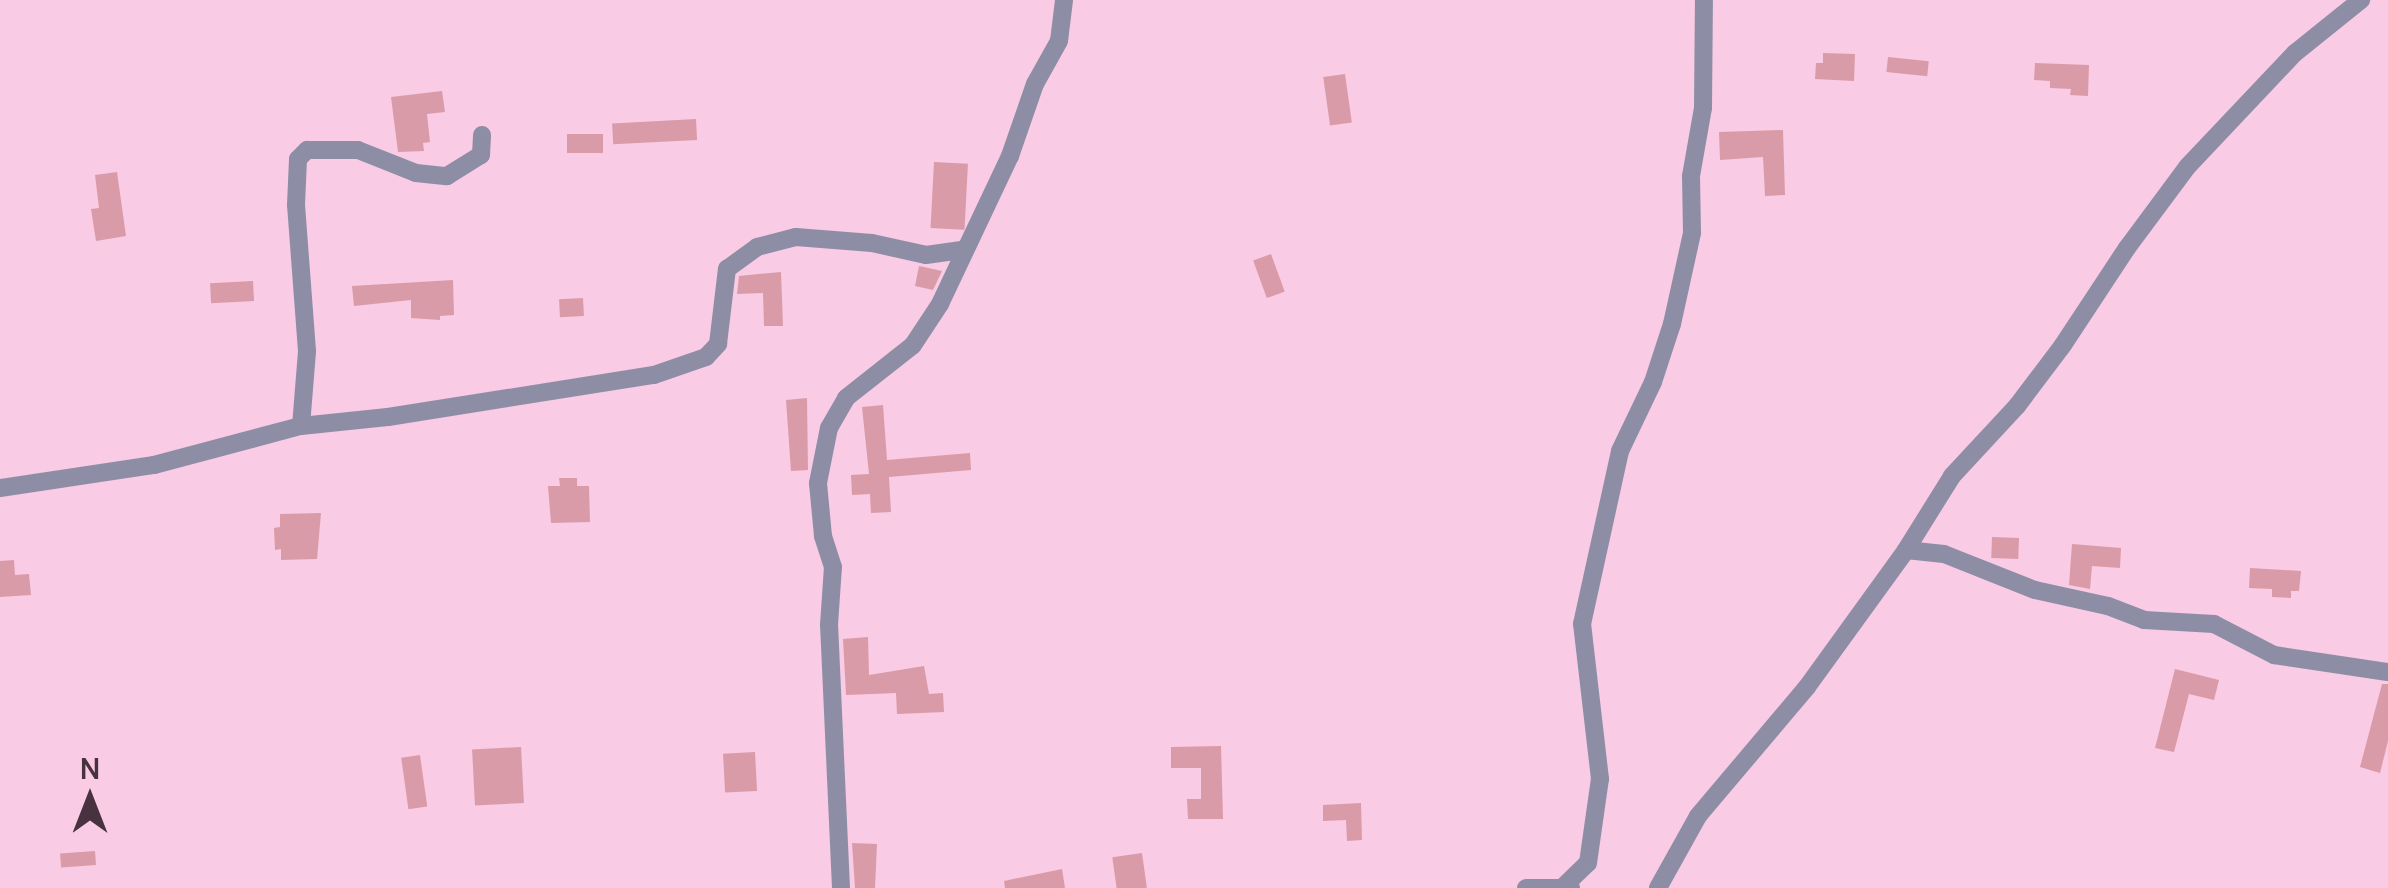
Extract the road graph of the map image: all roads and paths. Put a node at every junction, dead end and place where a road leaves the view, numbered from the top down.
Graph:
1 (1064, 0) edge
2 (1704, 0) edge
3 (2361, 0) edge
4 (482, 136) dead end
5 (962, 250) junction
6 (301, 426) junction
7 (0, 488) edge
8 (1906, 550) junction
9 (2388, 672) edge
10 (1568, 887) edge
11 (841, 888) edge
12 (1526, 888) edge
13 (1658, 888) edge

1 - 5 street
2 - 10 street
3 - 8 street
4 - 6 street
5 - 6 street
5 - 11 street
6 - 7 street
8 - 9 street
8 - 13 street
10 - 12 street

